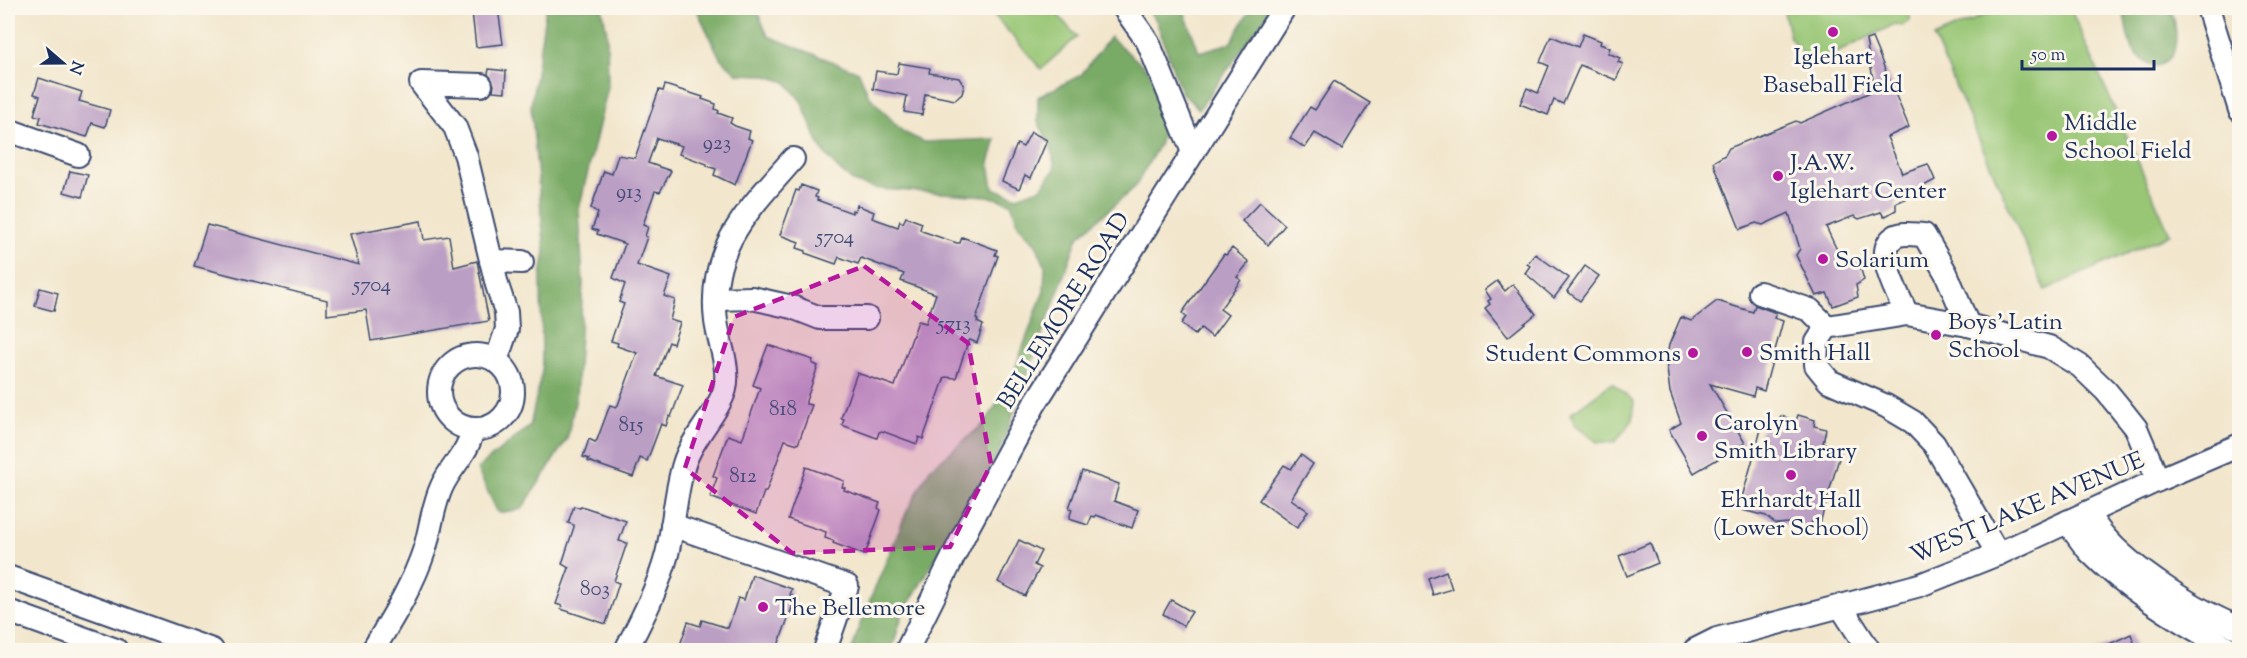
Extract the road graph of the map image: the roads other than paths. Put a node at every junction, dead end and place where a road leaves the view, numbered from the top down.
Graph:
1 (1124, 8) edge
2 (1284, 8) edge
3 (2208, 8) edge
4 (481, 85) dead end
5 (2240, 110) edge
6 (8, 130) edge
7 (1193, 152) junction
8 (78, 155) dead end
9 (793, 159) dead end
10 (491, 261) junction
11 (522, 262) dead end
12 (1760, 294) dead end
13 (715, 299) junction
14 (1907, 314) junction
15 (867, 318) dead end
16 (1968, 325) junction
17 (1827, 327) junction
18 (496, 361) junction
19 (472, 430) junction
20 (2240, 445) edge
21 (2158, 480) junction
22 (2077, 517) junction
23 (672, 525) junction
24 (1998, 554) junction
25 (8, 577) edge
26 (1841, 607) junction
27 (8, 611) edge
28 (112, 615) junction
29 (2233, 626) edge
30 (2205, 636) junction
31 (105, 649) edge
32 (212, 651) edge
33 (373, 651) edge
34 (626, 651) edge
35 (825, 651) edge
36 (907, 651) edge
37 (1695, 651) edge
38 (1869, 651) edge
39 (2232, 651) edge

1 - 7 street
2 - 7 street, BELLEMORE ROAD
3 - 5 street
4 - 10 street
6 - 8 street
7 - 36 street, BELLEMORE ROAD
9 - 13 street
10 - 11 street
10 - 18 street
12 - 17 street
13 - 15 street
13 - 23 street
14 - 16 street
14 - 16 street
14 - 17 street
16 - 21 street
17 - 24 street
18 - 19 street
18 - 19 street
19 - 33 street
20 - 21 street, WEST LAKE AVENUE
21 - 22 street, WEST LAKE AVENUE
22 - 24 street, WEST LAKE AVENUE
22 - 29 street
22 - 30 street
23 - 34 street
23 - 35 street
24 - 26 street, WEST LAKE AVENUE
25 - 28 street
26 - 37 street, WEST LAKE AVENUE
26 - 38 street
27 - 31 street
28 - 31 street
28 - 32 street
29 - 30 street
30 - 39 street

